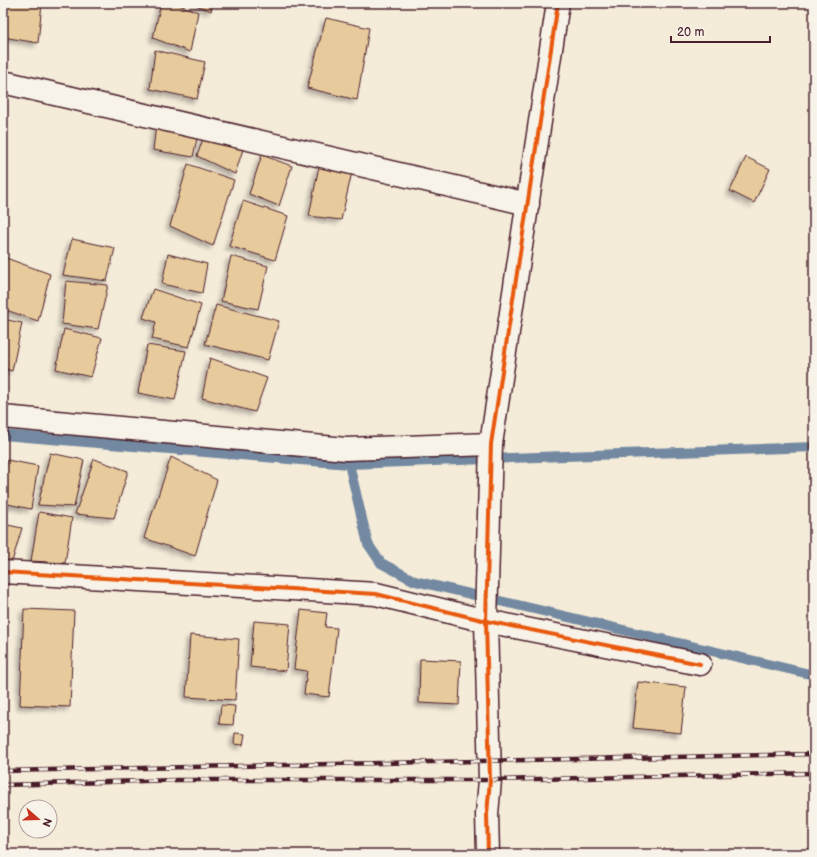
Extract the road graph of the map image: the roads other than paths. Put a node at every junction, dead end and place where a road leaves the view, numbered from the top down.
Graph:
1 (558, 3) edge
2 (3, 82) edge
3 (528, 204) junction
4 (3, 417) edge
5 (491, 444) junction
6 (3, 572) edge
7 (486, 621) junction
8 (700, 664) dead end
9 (488, 854) edge

1 - 3 street
2 - 3 street
3 - 5 street
4 - 5 street
5 - 7 street
6 - 7 street
7 - 8 street
7 - 9 street

